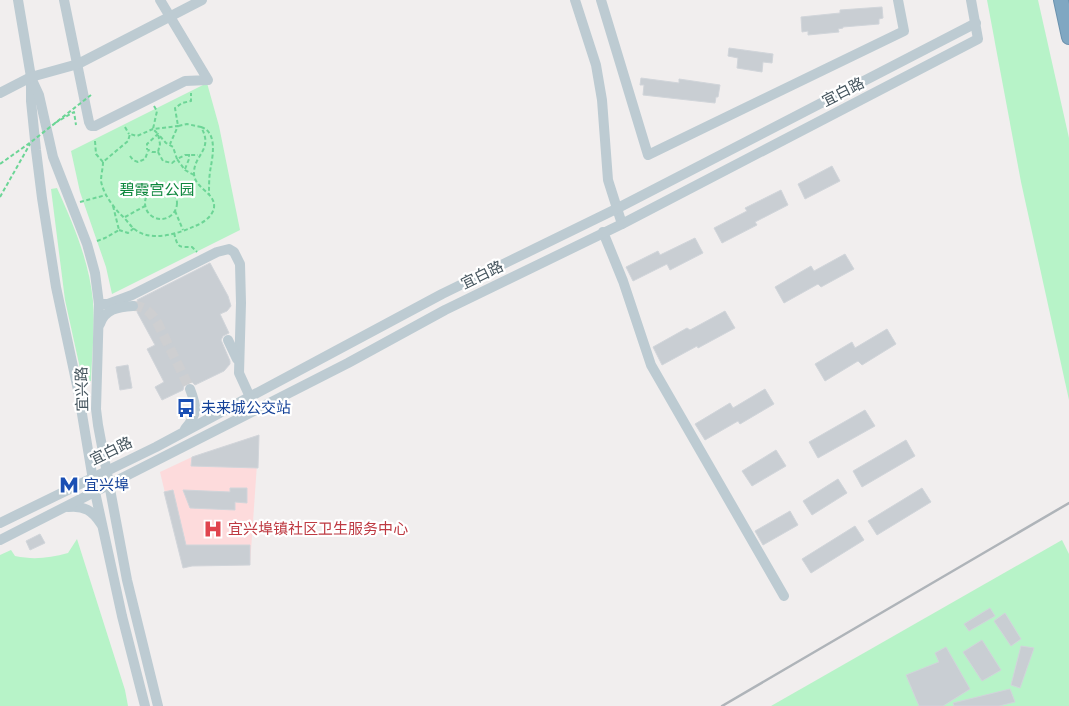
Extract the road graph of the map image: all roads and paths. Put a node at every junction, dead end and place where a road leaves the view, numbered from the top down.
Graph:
1 (18, 0) edge
2 (64, 0) edge
3 (160, 0) edge
4 (202, 0) edge
5 (575, 0) edge
6 (601, 0) edge
7 (898, 0) edge
8 (971, 0) edge
9 (1061, 0) edge
10 (170, 17) junction
11 (976, 23) junction
12 (1069, 37) edge
13 (78, 64) junction
14 (31, 77) junction
15 (0, 93) edge
16 (191, 93) dead end
17 (91, 94) dead end
18 (151, 99) junction
19 (53, 124) junction
20 (76, 125) dead end
21 (178, 126) junction
22 (201, 127) junction
23 (125, 128) dead end
24 (153, 129) junction
25 (130, 134) junction
26 (158, 134) junction
27 (95, 141) dead end
28 (32, 142) junction
29 (170, 144) junction
30 (148, 150) junction
31 (158, 152) junction
32 (189, 154) junction
33 (199, 155) junction
34 (130, 156) dead end
35 (178, 159) junction
36 (103, 162) junction
37 (0, 164) edge
38 (185, 170) junction
39 (194, 175) junction
40 (106, 195) junction
41 (210, 195) junction
42 (0, 197) edge
43 (72, 204) junction
44 (112, 205) junction
45 (145, 206) junction
46 (616, 209) junction
47 (175, 211) junction
48 (125, 218) junction
49 (622, 224) junction
50 (134, 228) junction
51 (119, 230) junction
52 (184, 231) junction
53 (603, 232) junction
54 (174, 233) junction
55 (86, 244) junction
56 (201, 259) junction
57 (99, 304) junction
58 (133, 306) tunnel mouth
59 (98, 329) junction
60 (228, 340) dead end
61 (238, 365) junction
62 (190, 389) tunnel mouth
63 (250, 397) junction
64 (100, 432) junction
65 (181, 434) junction
66 (107, 470) junction
67 (91, 475) junction
68 (110, 485) junction
69 (80, 492) junction
70 (95, 493) junction
71 (53, 496) junction
72 (60, 508) junction
73 (0, 523) edge
74 (118, 525) junction
75 (104, 530) junction
76 (0, 540) edge
77 (784, 596) dead end
78 (145, 706) edge
79 (158, 706) edge

1 - 14 street, 宜兴路
2 - 13 street
3 - 10 street
4 - 10 street
5 - 46 street
6 - 7 street
8 - 11 street
9 - 12 highway
10 - 13 street
10 - 18 street
11 - 46 street, 宜白路
11 - 49 street, 宜白路
13 - 14 street
13 - 18 street
14 - 15 street
14 - 43 street, 宜兴路
14 - 67 street, 宜兴路
16 - 21 path
17 - 19 path, bridge
18 - 24 path
19 - 20 path, bridge
19 - 28 path, bridge
21 - 22 path
21 - 24 path
21 - 29 path
22 - 33 path
22 - 41 path
23 - 25 path
24 - 25 path
24 - 26 path
25 - 36 path
26 - 29 path
26 - 30 path
26 - 31 path
27 - 36 path
28 - 37 path, bridge
28 - 42 path, bridge
29 - 35 path
30 - 31 path
30 - 34 path
31 - 35 path
32 - 33 path
32 - 35 path
32 - 38 path
33 - 39 path
35 - 38 path
36 - 40 path
38 - 39 path
39 - 41 path
40 - 43 path
40 - 44 path
41 - 52 path
43 - 55 street, 宜兴路
44 - 48 path
44 - 51 path
45 - 47 path
45 - 47 path
45 - 48 path
46 - 49 street
46 - 63 street, 宜白路
47 - 52 path
48 - 50 path
49 - 53 street, 宜白路
50 - 51 path
50 - 54 path
51 - 55 path
52 - 54 path
53 - 68 street, 宜白路
53 - 77 street
54 - 56 path
55 - 57 street, 宜兴路
56 - 57 street
56 - 61 street
57 - 59 street, 宜兴路
58 - 59 street
59 - 64 street, 宜兴路
60 - 61 street
61 - 63 street
62 - 65 street
63 - 65 street, 宜白路
64 - 66 street, 宜兴路
64 - 67 street
65 - 66 street, 宜白路
66 - 67 street, 宜白路
66 - 68 street, 宜兴路
67 - 69 street
67 - 70 street, 宜兴路
67 - 71 street, 宜白路
68 - 70 street, 宜白路
68 - 74 street, 宜兴路
69 - 70 street
69 - 71 street
69 - 72 street
70 - 72 street, 宜白路
70 - 74 street
70 - 75 street, 宜兴路
71 - 73 street, 宜白路
72 - 75 street
72 - 76 street, 宜白路
74 - 79 street, 宜兴路
75 - 78 street, 宜兴路

